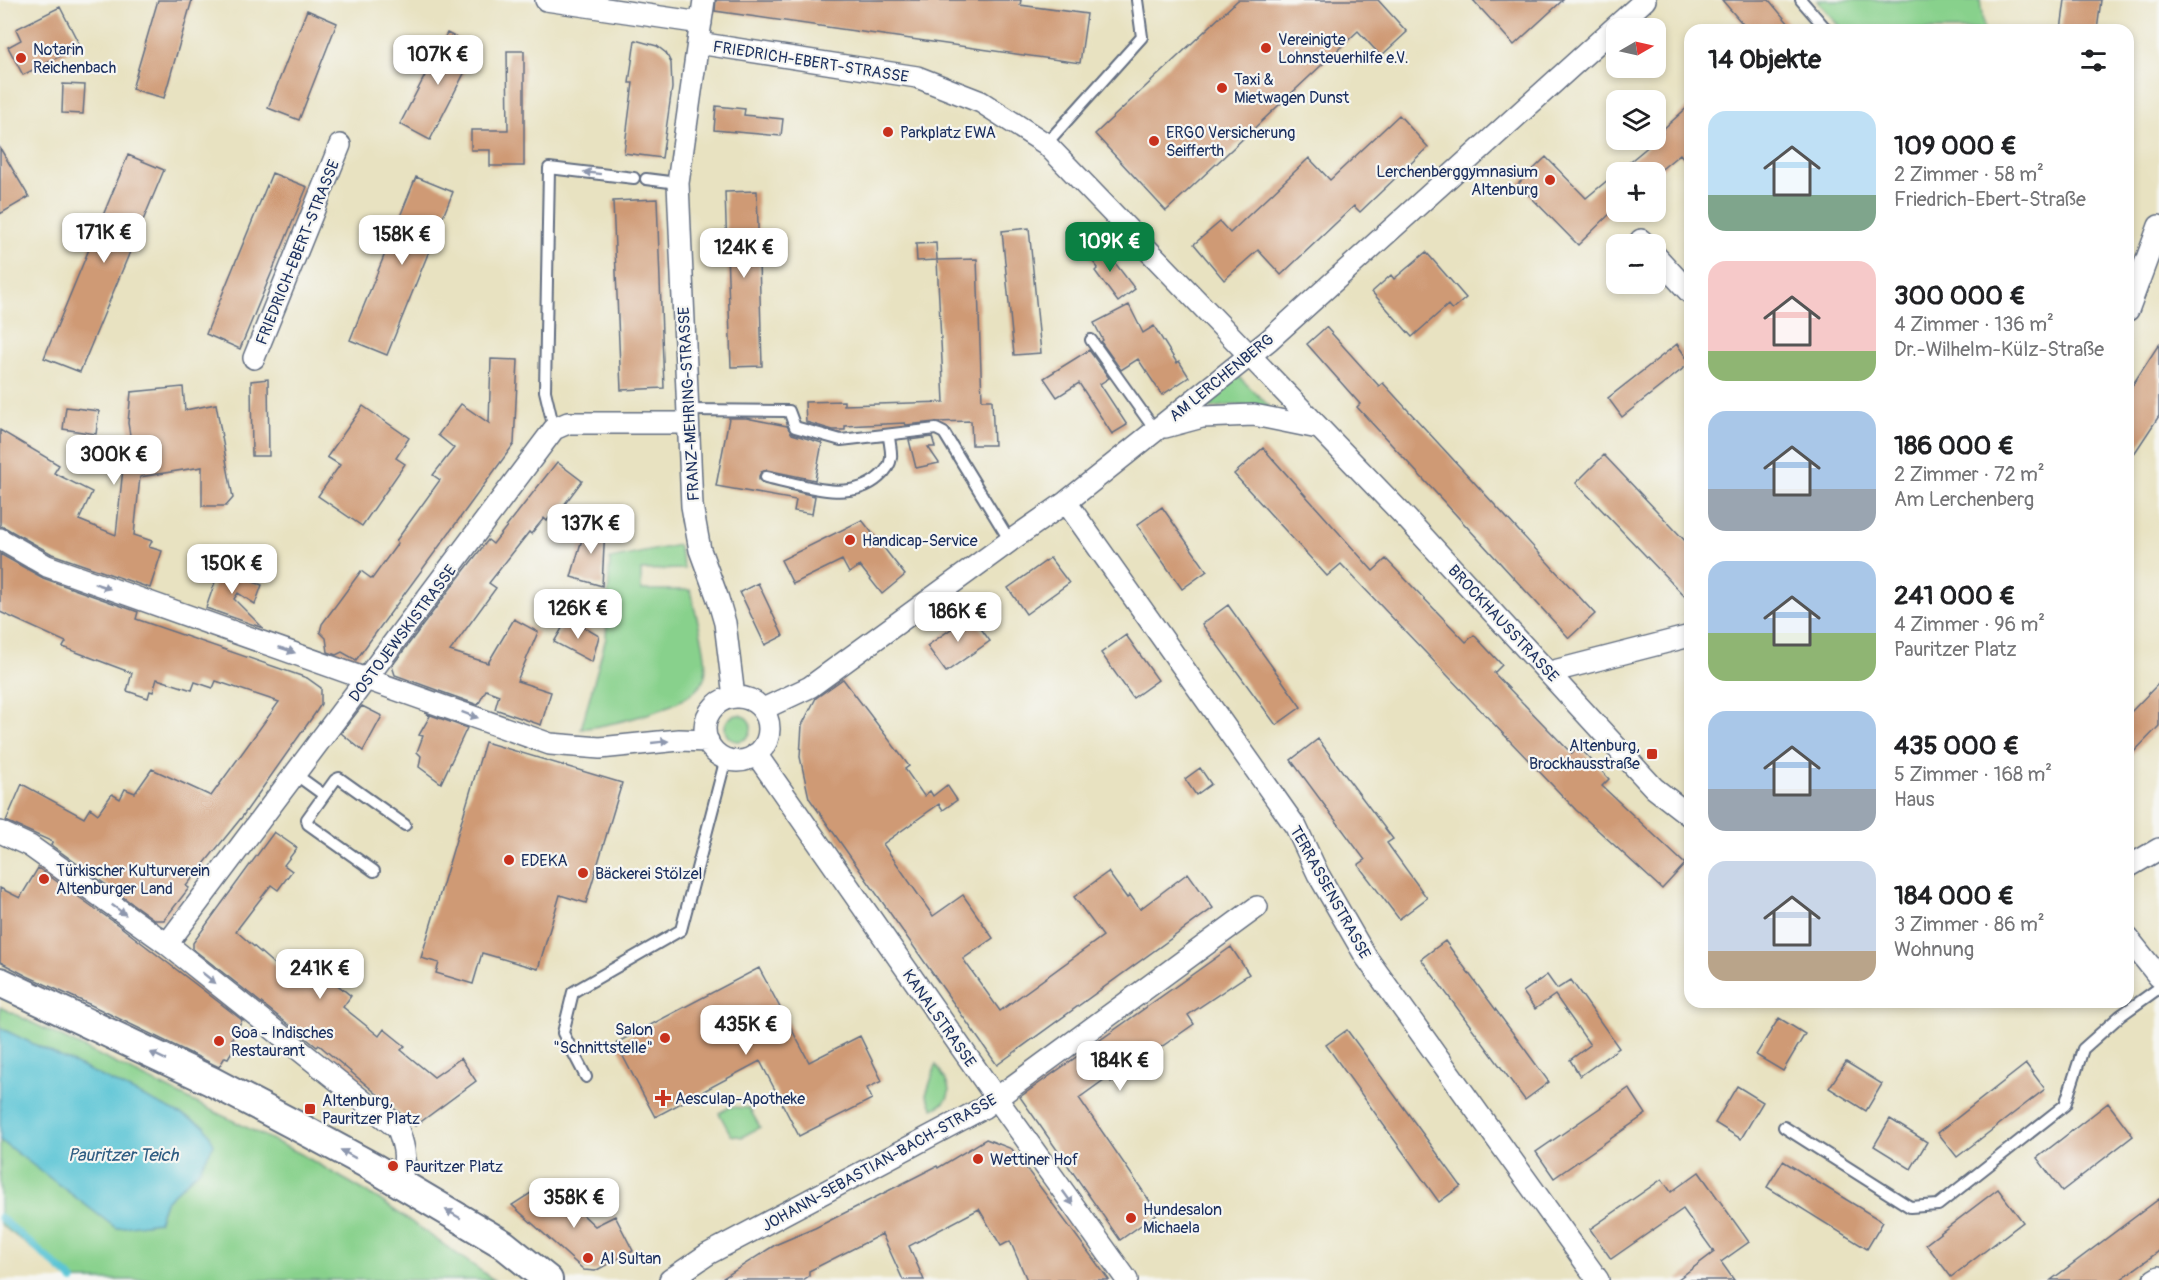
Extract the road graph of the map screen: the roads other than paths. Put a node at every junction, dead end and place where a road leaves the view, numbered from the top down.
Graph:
1 (546, 0) edge
2 (704, 0) edge
3 (1137, 0) edge
4 (1645, 0) edge
5 (1802, 0) edge
6 (1822, 24) edge
7 (699, 33) junction
8 (1046, 144) junction
9 (340, 145) dead end
10 (634, 178) dead end
11 (646, 179) dead end
12 (678, 183) junction
13 (2159, 226) edge
14 (1666, 267) edge
15 (1684, 286) edge
16 (2134, 294) edge
17 (1091, 340) dead end
18 (1249, 356) junction
19 (254, 358) dead end
20 (688, 417) junction
21 (1318, 428) junction
22 (554, 429) junction
23 (1155, 430) junction
24 (889, 435) junction
25 (766, 477) dead end
26 (1066, 502) junction
27 (0, 539) edge
28 (1010, 541) junction
29 (1684, 638) edge
30 (1550, 672) junction
31 (368, 678) junction
32 (734, 697) junction
33 (763, 709) junction
34 (708, 741) junction
35 (756, 754) junction
36 (726, 759) junction
37 (295, 774) junction
38 (324, 795) junction
39 (1684, 811) edge
40 (405, 825) dead end
41 (0, 832) edge
42 (2159, 849) edge
43 (2134, 864) edge
44 (374, 872) dead end
45 (1257, 907) dead end
46 (167, 944) junction
47 (2134, 946) edge
48 (2159, 977) edge
49 (0, 982) edge
50 (2159, 988) edge
51 (2134, 1006) edge
52 (2131, 1008) edge
53 (586, 1077) dead end
54 (996, 1099) junction
55 (1784, 1127) dead end
56 (399, 1183) junction
57 (2159, 1276) edge
58 (548, 1280) edge
59 (670, 1280) edge
60 (1127, 1280) edge
61 (1598, 1280) edge
62 (2154, 1280) edge

1 - 7 street, FRIEDRICH-EBERT-STRASSE
2 - 7 street, FRANZ-MEHRING-STRASSE
3 - 8 lane
4 - 18 street, AM LERCHENBERG
5 - 6 lane
7 - 8 street, FRIEDRICH-EBERT-STRASSE
7 - 12 street, FRANZ-MEHRING-STRASSE
8 - 18 street, FRIEDRICH-EBERT-STRASSE
9 - 19 street, FRIEDRICH-EBERT-STRASSE
10 -> 22 lane
11 - 12 lane
12 - 20 street, FRANZ-MEHRING-STRASSE
13 - 16 street
14 - 15 street
17 - 23 lane
18 - 21 street, BROCKHAUSSTRASSE
18 - 23 street, AM LERCHENBERG
20 - 22 street
20 - 24 lane
20 - 32 street, FRANZ-MEHRING-STRASSE
21 - 23 street
21 - 30 street, BROCKHAUSSTRASSE
22 - 31 street, DOSTOJEWSKISTRASSE
23 - 26 street, AM LERCHENBERG
24 - 25 lane
24 - 28 lane
26 - 28 street, AM LERCHENBERG
26 - 61 street, TERRASSENSTRASSE
27 -> 31 street
28 - 33 street, AM LERCHENBERG
29 - 30 street
30 - 39 street, BROCKHAUSSTRASSE
31 -> 34 street
31 - 37 street, DOSTOJEWSKISTRASSE
32 - 33 street
32 - 34 street
33 - 35 street
34 - 36 street
35 - 36 street
35 - 54 street, KANALSTRASSE
36 - 53 lane
37 - 38 lane
37 - 46 street, DOSTOJEWSKISTRASSE
38 - 40 lane
38 - 44 lane
41 -> 46 street
42 - 43 street
45 - 54 street, JOHANN-SEBASTIAN-BACH-STRASSE
46 -> 56 street
47 - 48 street
56 -> 49 street
50 - 51 lane
52 - 55 lane
54 - 59 street, JOHANN-SEBASTIAN-BACH-STRASSE
54 -> 60 street, KANALSTRASSE
58 -> 56 street
57 - 62 street

